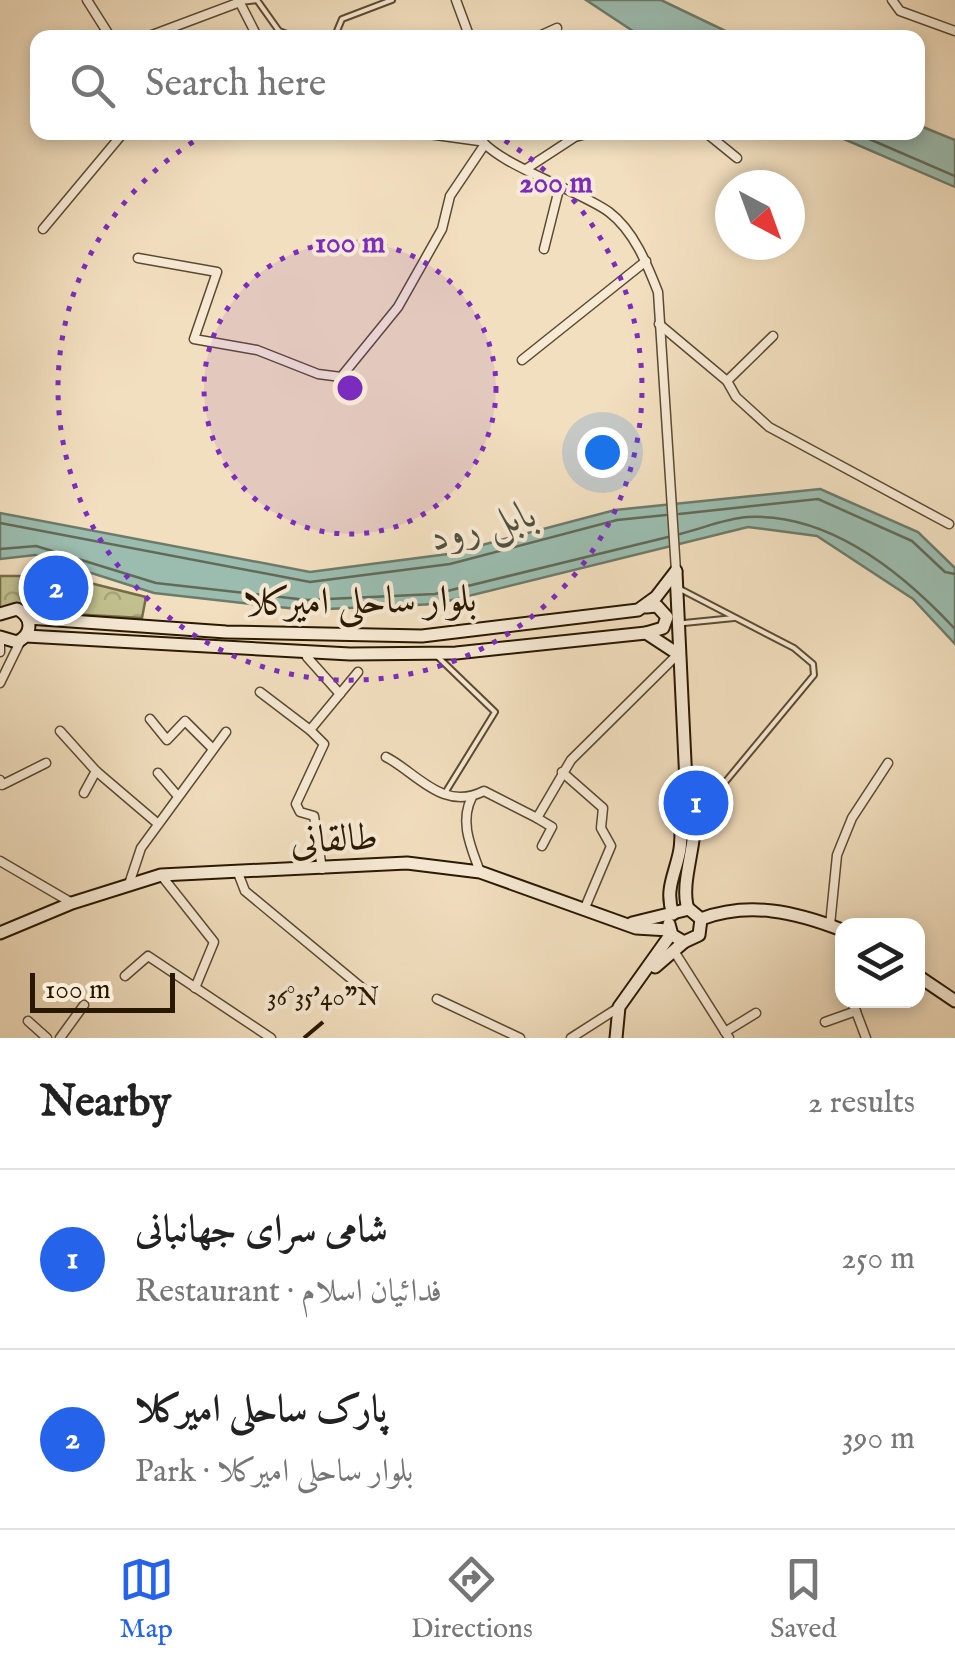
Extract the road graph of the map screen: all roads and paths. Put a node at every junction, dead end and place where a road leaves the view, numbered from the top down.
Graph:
1 (87, 0) edge
2 (392, 0) edge
3 (456, 0) edge
4 (892, 0) edge
5 (239, 1) edge
6 (557, 28) dead end
7 (105, 30) edge
8 (165, 30) edge
9 (254, 30) edge
10 (278, 30) edge
11 (337, 30) edge
12 (467, 30) edge
13 (553, 30) edge
14 (955, 31) edge
15 (117, 140) edge
16 (480, 140) edge
17 (571, 140) edge
18 (716, 140) edge
19 (737, 158) dead end
20 (526, 168) junction
21 (560, 185) junction
22 (44, 229) dead end
23 (544, 249) dead end
24 (138, 258) dead end
25 (646, 262) junction
26 (659, 324) junction
27 (773, 336) dead end
28 (522, 360) dead end
29 (727, 381) junction
30 (949, 524) dead end
31 (676, 571) junction
32 (676, 587) junction
33 (638, 610) junction
34 (0, 614) edge
35 (28, 618) junction
36 (734, 618) junction
37 (678, 623) junction
38 (646, 633) junction
39 (0, 637) edge
40 (23, 638) junction
41 (0, 652) edge
42 (434, 653) junction
43 (678, 654) junction
44 (307, 657) dead end
45 (358, 672) dead end
46 (0, 683) edge
47 (260, 692) dead end
48 (340, 694) junction
49 (150, 719) dead end
50 (310, 730) junction
51 (60, 731) dead end
52 (226, 732) dead end
53 (213, 749) junction
54 (386, 757) dead end
55 (46, 763) dead end
56 (888, 763) dead end
57 (96, 771) junction
58 (562, 772) junction
59 (158, 773) dead end
60 (0, 780) edge
61 (686, 783) junction
62 (84, 794) dead end
63 (176, 794) junction
64 (443, 796) junction
65 (472, 797) junction
66 (536, 818) junction
67 (694, 820) junction
68 (158, 823) junction
69 (542, 846) dead end
70 (0, 860) edge
71 (322, 869) junction
72 (480, 872) junction
73 (238, 873) junction
74 (161, 875) junction
75 (129, 884) junction
76 (72, 903) junction
77 (688, 909) junction
78 (584, 910) junction
79 (836, 918) edge
80 (701, 919) junction
81 (623, 924) junction
82 (671, 924) junction
83 (835, 927) edge
84 (645, 928) junction
85 (0, 933) edge
86 (679, 946) junction
87 (656, 957) junction
88 (125, 976) dead end
89 (644, 976) junction
90 (925, 981) edge
91 (196, 988) junction
92 (373, 997) dead end
93 (436, 999) dead end
94 (955, 1001) edge
95 (84, 1005) dead end
96 (619, 1007) junction
97 (855, 1008) edge
98 (856, 1011) junction
99 (756, 1014) dead end
100 (598, 1020) junction
101 (28, 1021) dead end
102 (825, 1022) dead end
103 (616, 1035) edge
104 (727, 1035) edge
105 (47, 1038) edge
106 (60, 1038) edge
107 (271, 1038) edge
108 (520, 1038) edge
109 (571, 1038) edge
110 (866, 1038) edge

1 - 7 street
2 - 11 lane
3 - 12 street
4 - 14 street
5 - 8 street
5 - 9 street
5 - 10 lane
6 - 13 street
15 - 22 street
16 - 20 street
16 - 24 street
17 - 20 street
18 - 19 street
20 - 21 street
21 - 23 street
21 - 25 street
25 - 26 street
25 - 28 street
26 - 29 street
26 - 31 street
27 - 29 street
29 - 30 street
31 - 32 main road
31 - 33 main road
32 - 36 lane
32 - 37 main road
33 - 35 main road, بلوار ساحلی امیرکلا
33 - 38 main road
34 - 35 main road, بلوار ساحلی امیرکلا
35 - 40 main road
36 - 37 lane
36 - 67 lane
37 - 43 main road
38 - 42 main road, بلوار ساحلی امیرکلا
38 - 43 main road
39 - 40 main road, بلوار ساحلی امیرکلا
39 - 41 street
40 - 42 main road, بلوار ساحلی امیرکلا
40 - 46 street
42 - 64 lane
43 - 58 street
43 - 61 main road
44 - 48 street
45 - 48 street
47 - 50 street
48 - 50 street
49 - 53 street
50 - 71 street
51 - 57 street
52 - 53 street
53 - 63 street
54 - 64 street
55 - 60 street
56 - 79 street
57 - 62 street
57 - 68 street
58 - 66 street
58 - 78 street
59 - 63 street
61 - 67 main road
61 - 82 main road
63 - 68 street
64 - 65 street
65 - 66 street
65 - 72 street
66 - 69 street
67 - 77 main road
68 - 75 street
70 - 76 street
71 - 72 main road, طالقانی
71 - 73 main road, طالقانی
72 - 78 main road, طالقانی
73 - 74 main road, طالقانی
73 - 92 street
74 - 75 main road, طالقانی
74 - 91 street
75 - 76 main road, طالقانی
76 - 85 main road, طالقانی
77 - 80 main road
77 - 82 main road
78 - 81 main road, طالقانی
80 - 83 main road
80 - 86 main road
81 - 82 main road, طالقانی
81 - 84 main road
82 - 84 main road
82 - 86 main road
82 - 87 main road
84 - 87 main road
86 - 89 main road
86 - 104 street
87 - 89 main road
88 - 91 street
89 - 96 main road
90 - 94 main road
91 - 107 street
93 - 108 street
95 - 106 street
96 - 100 street
96 - 103 main road
97 - 98 street
98 - 102 street
98 - 110 street
99 - 104 street
100 - 103 street
100 - 109 street
101 - 105 street

